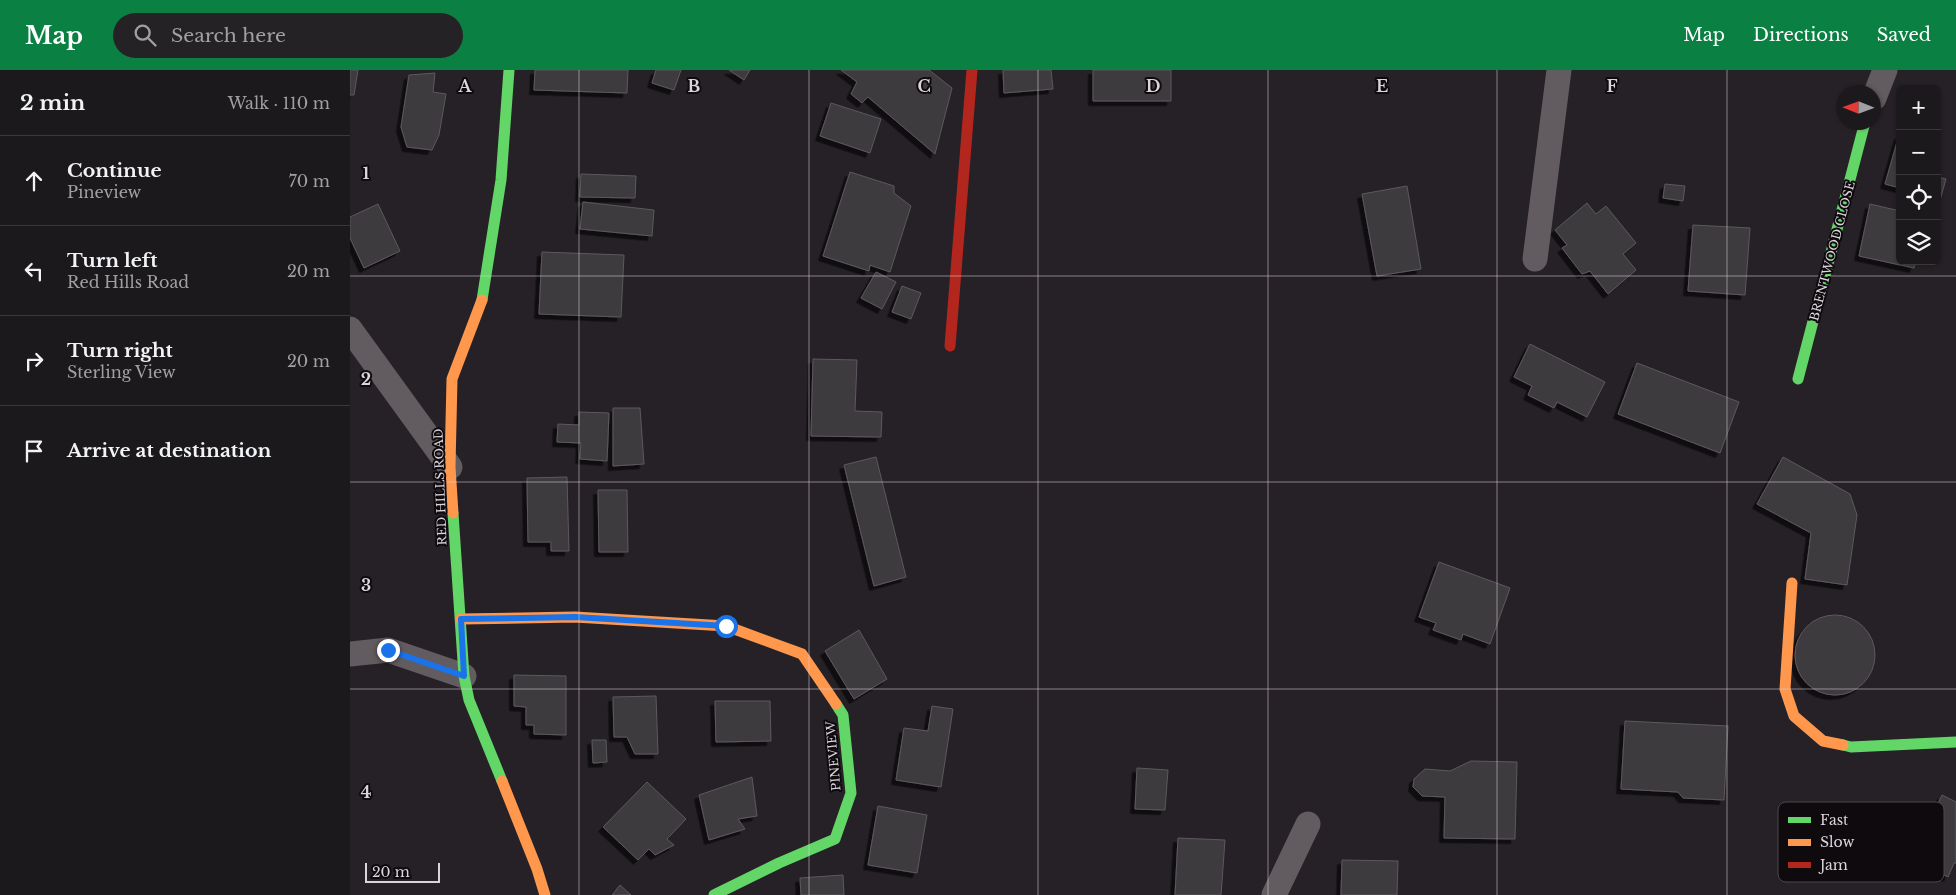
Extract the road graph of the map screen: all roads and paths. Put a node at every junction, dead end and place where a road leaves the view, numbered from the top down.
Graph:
1 (509, 70) edge
2 (972, 70) edge
3 (1559, 70) edge
4 (1885, 70) edge
5 (1879, 85) edge
6 (1863, 130) edge
7 (1536, 259) dead end
8 (350, 329) edge
9 (950, 346) dead end
10 (1798, 379) dead end
11 (450, 466) junction
12 (1792, 583) dead end
13 (461, 619) junction
14 (350, 654) edge
15 (464, 676) junction
16 (1956, 742) edge
17 (1308, 824) dead end
18 (545, 895) edge
19 (714, 895) edge
20 (1274, 895) edge

1 - 11 street, RED HILLS ROAD
2 - 9 street
3 - 7 street
4 - 5 street
6 - 10 street, BRENTWOOD CLOSE
8 - 11 street
11 - 13 street, RED HILLS ROAD
12 - 16 street
13 - 15 street, RED HILLS ROAD
13 - 19 street, PINEVIEW
14 - 15 street
15 - 18 street, RED HILLS ROAD
17 - 20 street

